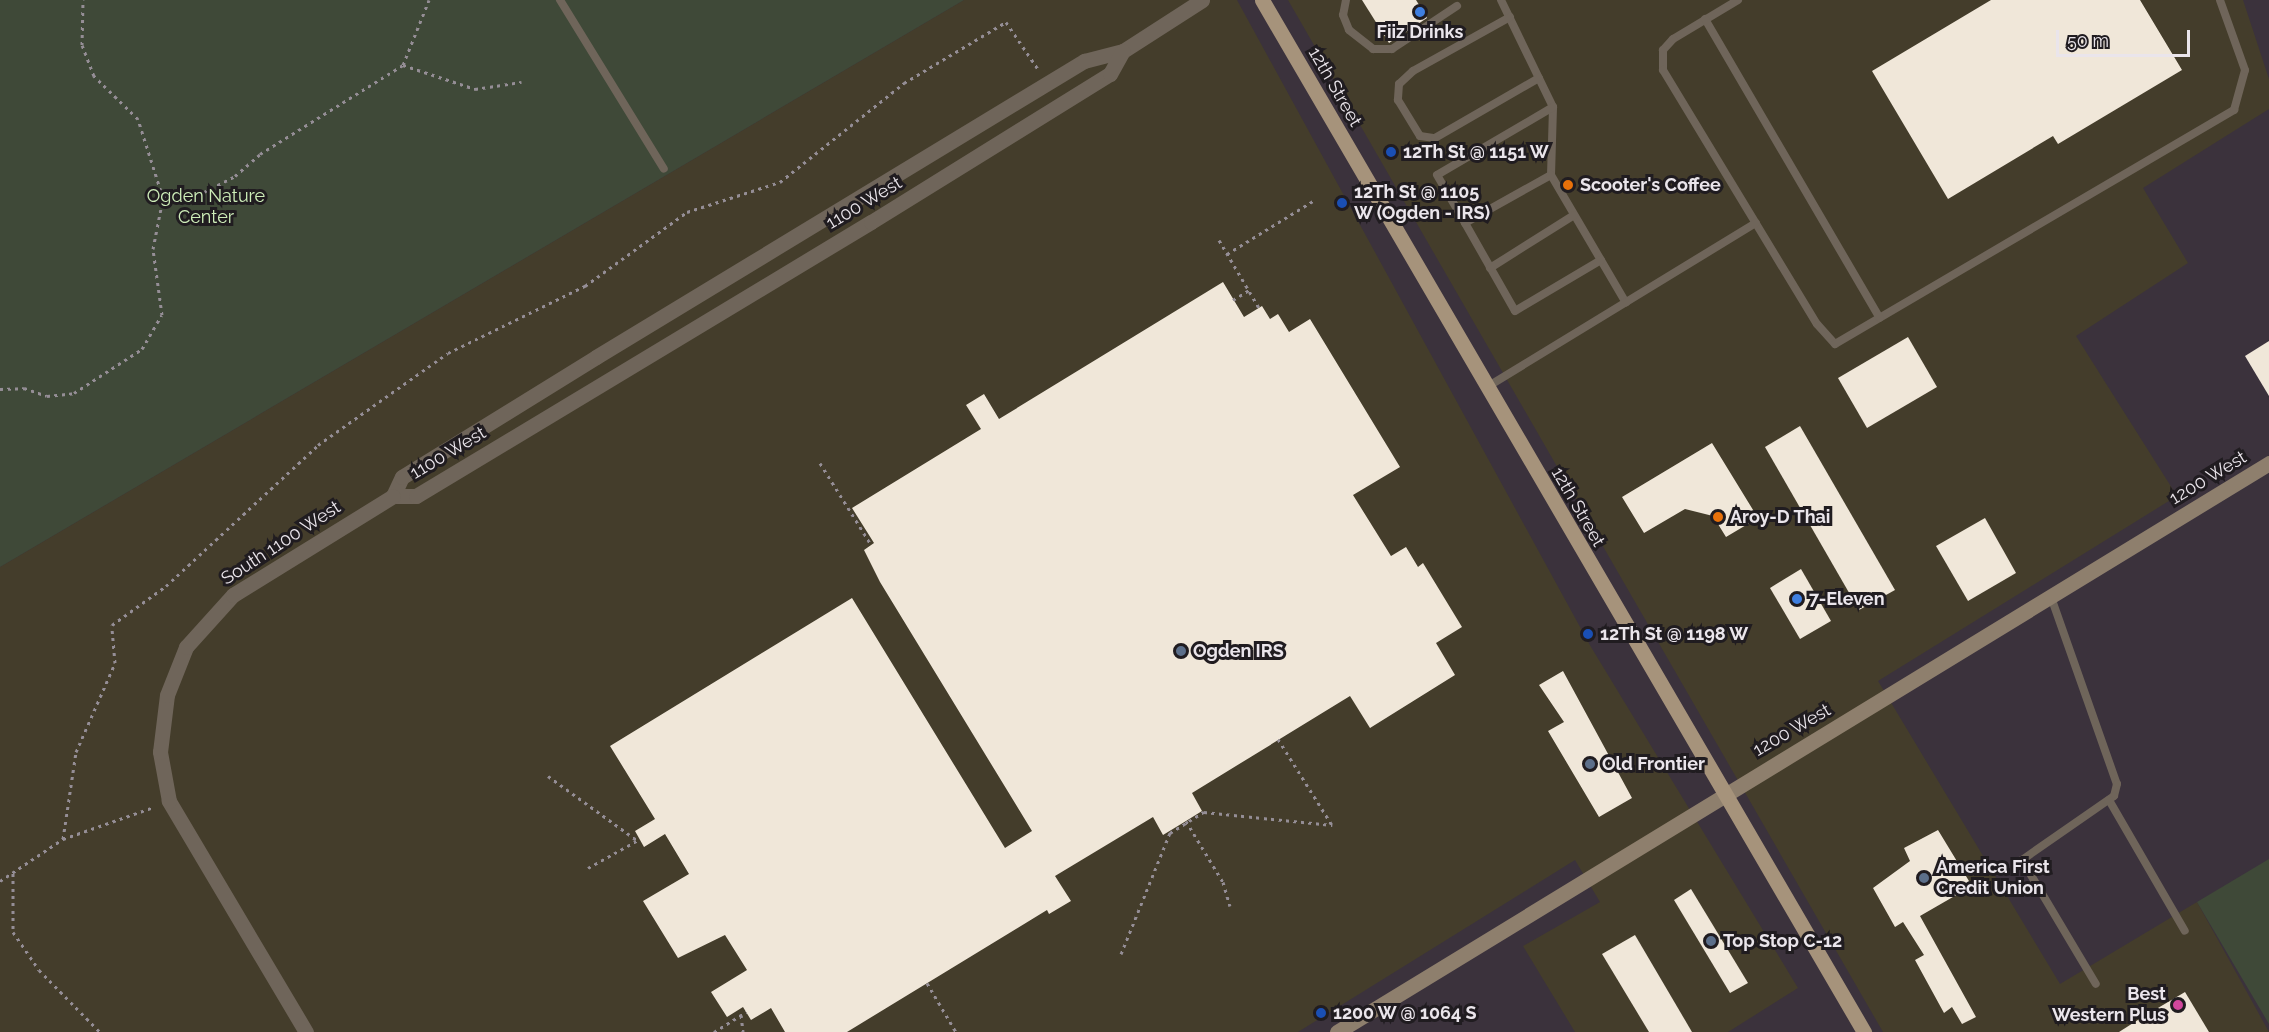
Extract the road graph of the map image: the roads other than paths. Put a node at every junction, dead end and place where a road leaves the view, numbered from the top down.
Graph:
1 (560, 0) edge
2 (1202, 0) edge
3 (1262, 0) edge
4 (1346, 0) edge
5 (1501, 0) edge
6 (1738, 0) edge
7 (2220, 0) edge
8 (1457, 6) dead end
9 (1510, 16) junction
10 (1705, 19) junction
11 (1123, 51) junction
12 (1539, 78) junction
13 (1050, 82) junction
14 (1066, 102) junction
15 (1553, 107) junction
16 (664, 170) dead end
17 (1551, 175) junction
18 (1574, 215) junction
19 (1465, 223) junction
20 (1756, 224) junction
21 (1600, 260) junction
22 (1490, 268) junction
23 (1626, 303) junction
24 (1880, 318) junction
25 (1486, 387) junction
26 (2269, 464) edge
27 (393, 496) junction
28 (2051, 597) junction
29 (1722, 795) junction
30 (2109, 800) junction
31 (2186, 932) dead end
32 (2096, 984) dead end
33 (306, 1032) edge
34 (1337, 1032) edge
35 (1864, 1032) edge

1 - 16 lane
2 - 11 street, 1100 West
3 - 25 main road, 12th Street
4 - 8 lane
5 - 9 lane
6 - 10 lane
7 - 24 lane
9 - 12 lane
9 - 12 lane
10 - 20 lane
10 - 24 lane
11 - 13 street, 1100 West
11 - 14 street, 1100 West
12 - 15 lane
13 - 14 street
13 - 27 street, 1100 West
14 - 27 street, 1100 West
15 - 17 lane
15 - 19 lane
17 - 18 lane
17 - 19 lane
18 - 21 lane
18 - 22 lane
19 - 22 lane
20 - 23 lane
20 - 24 lane
21 - 22 lane
21 - 23 lane
23 - 25 lane
25 - 29 main road, 12th Street
26 - 28 street, 1200 West
27 - 33 street, South 1100 West
28 - 29 street, 1200 West
28 - 30 lane
29 - 34 street, 1200 West
29 - 35 main road, 12th Street
30 - 31 lane
30 - 32 lane

